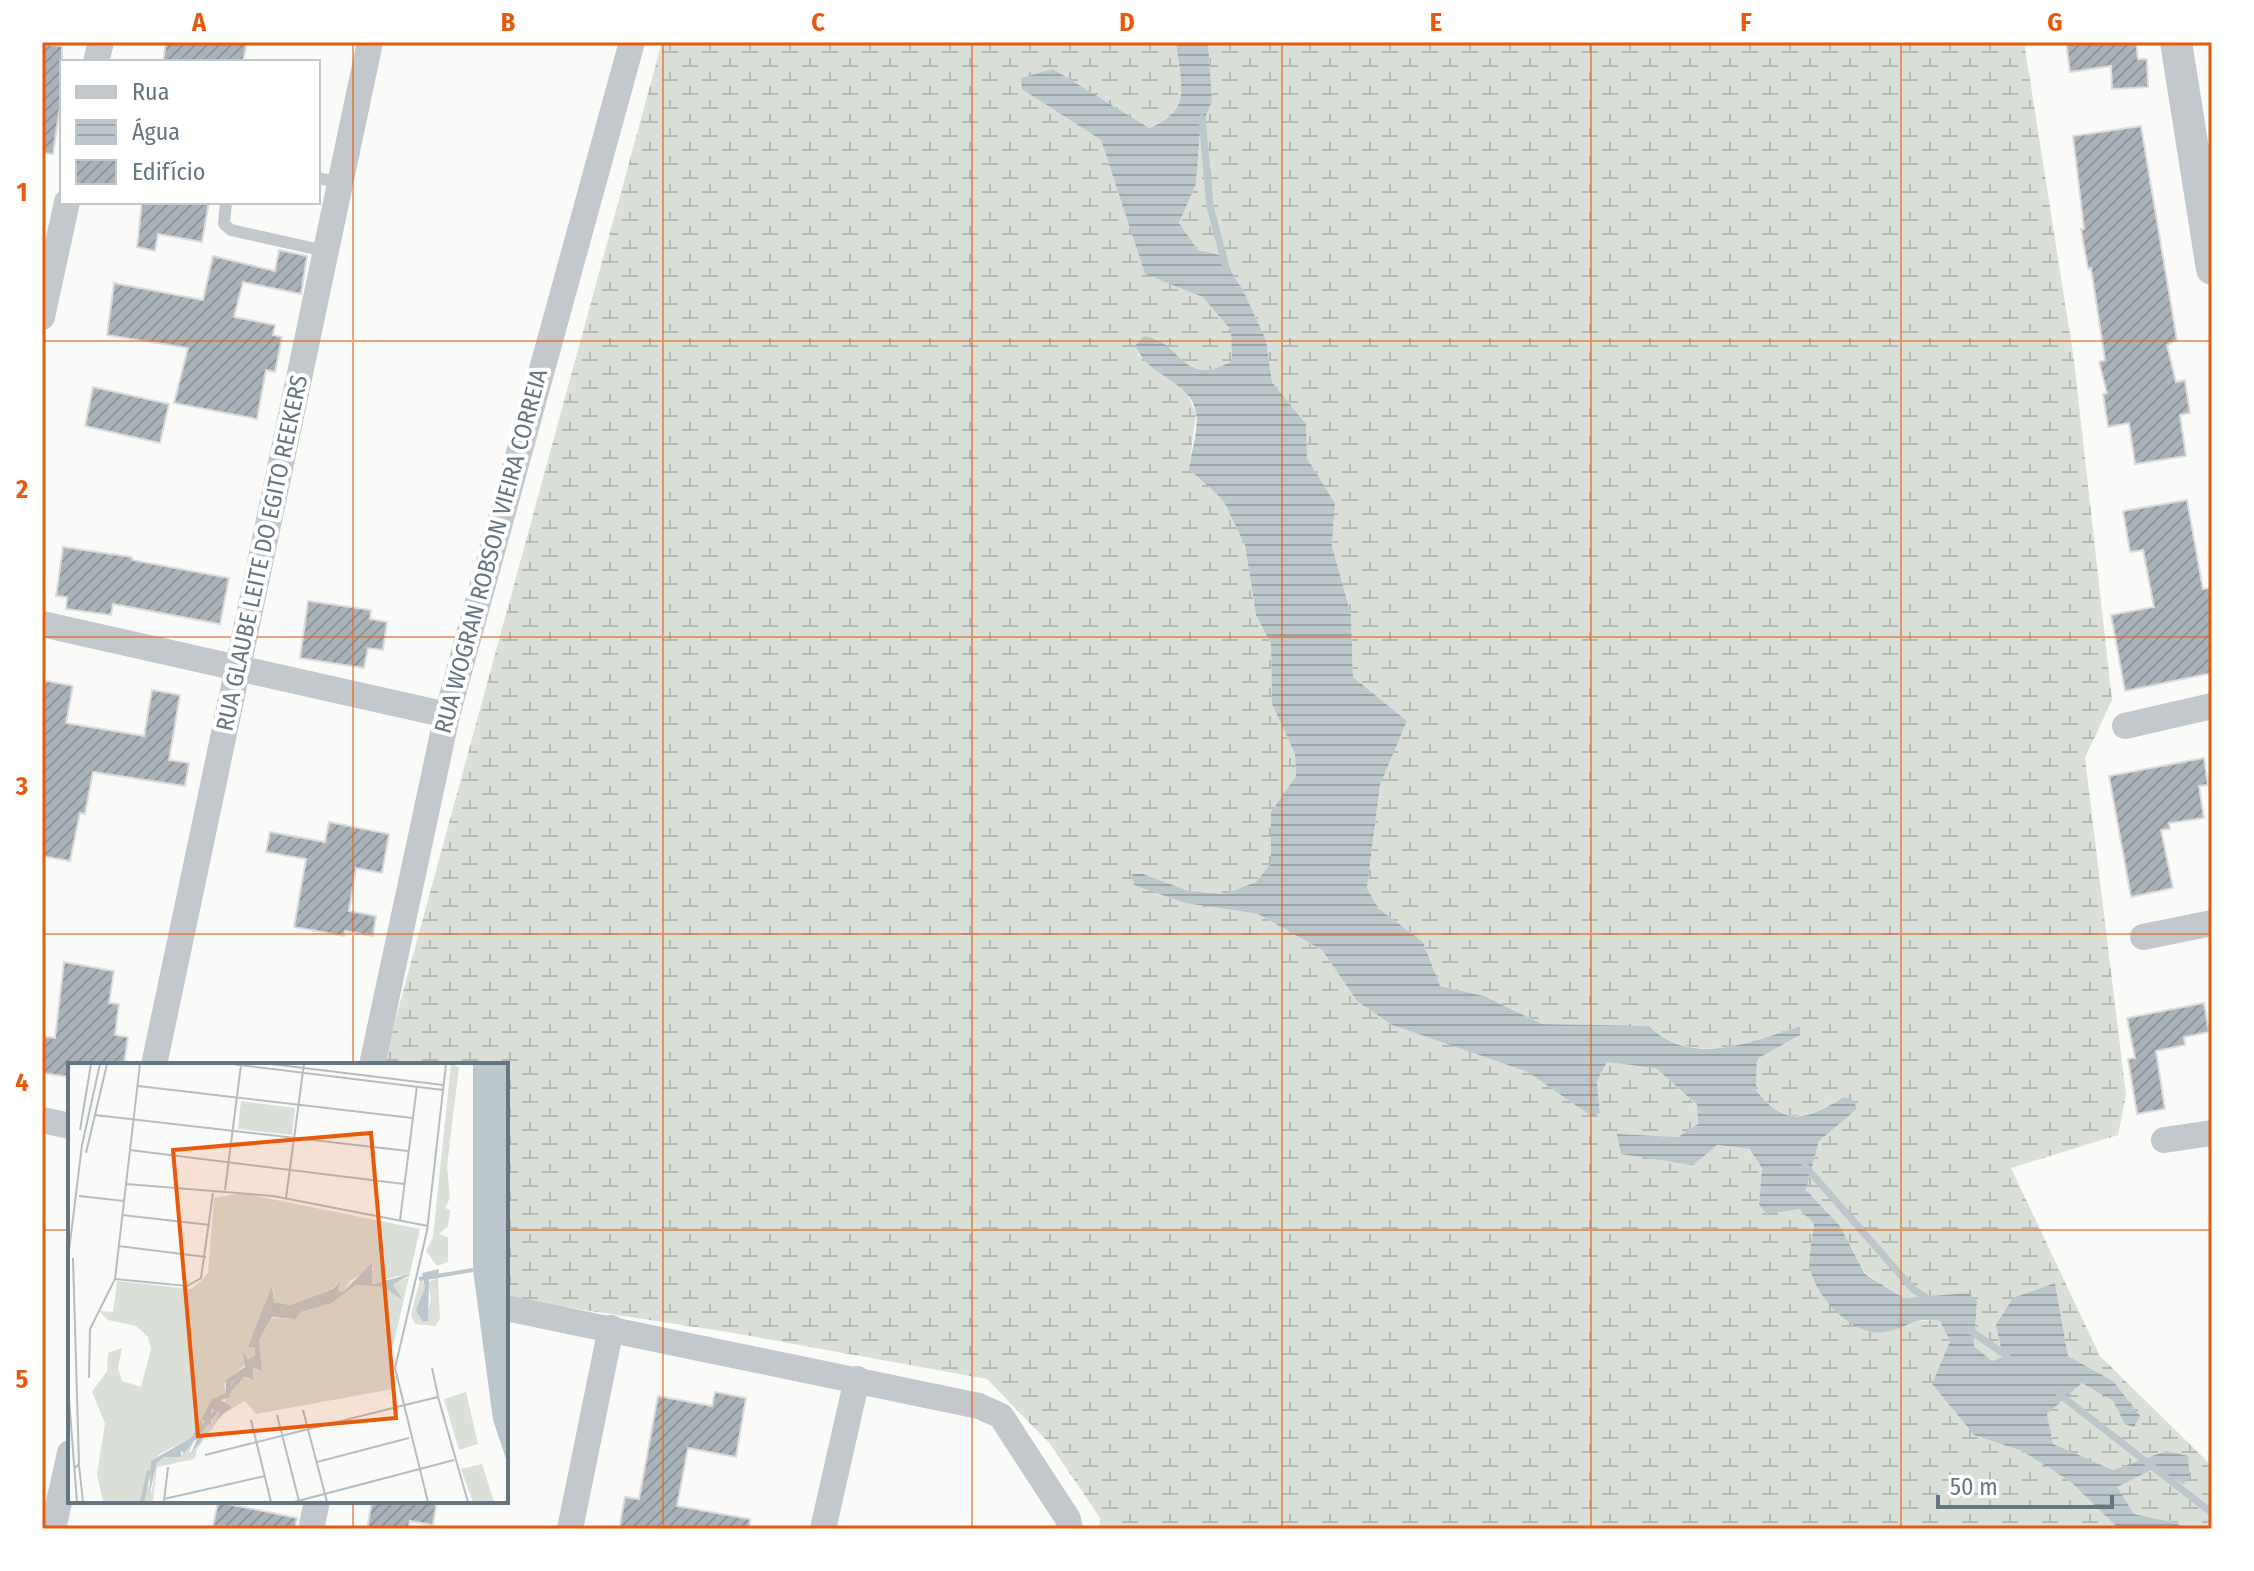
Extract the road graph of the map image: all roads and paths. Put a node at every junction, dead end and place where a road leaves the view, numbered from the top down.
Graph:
1 (370, 42) edge
2 (632, 42) edge
3 (2176, 42) edge
4 (329, 180) edge
5 (67, 204) edge
6 (226, 204) edge
7 (325, 251) junction
8 (2212, 269) edge
9 (42, 317) edge
10 (42, 624) edge
11 (238, 668) junction
12 (2212, 706) edge
13 (447, 715) junction
14 (2125, 726) dead end
15 (2212, 923) edge
16 (2143, 937) dead end
17 (154, 1063) edge
18 (372, 1063) edge
19 (42, 1120) edge
20 (68, 1126) edge
21 (2212, 1133) edge
22 (2164, 1140) dead end
23 (508, 1308) edge
24 (611, 1328) junction
25 (857, 1379) junction
26 (68, 1462) edge
27 (317, 1503) edge
28 (53, 1529) edge
29 (311, 1529) edge
30 (570, 1529) edge
31 (823, 1529) edge
32 (1070, 1529) edge

1 - 4 street, RUA GLAUBE LEITE DO EGITO REEKERS
2 - 13 street, RUA WOGRAN ROBSON VIEIRA CORREIA
3 - 8 street
4 - 7 street, RUA GLAUBE LEITE DO EGITO REEKERS
5 - 9 street
6 - 7 lane
7 - 11 street, RUA GLAUBE LEITE DO EGITO REEKERS
10 - 11 street
11 - 13 street
11 - 17 street, RUA GLAUBE LEITE DO EGITO REEKERS
12 - 14 street
13 - 18 street, RUA WOGRAN ROBSON VIEIRA CORREIA
15 - 16 street
19 - 20 street
21 - 22 street
23 - 24 street
24 - 25 street
24 - 30 street
25 - 31 street
25 - 32 street
26 - 28 street
27 - 29 street

